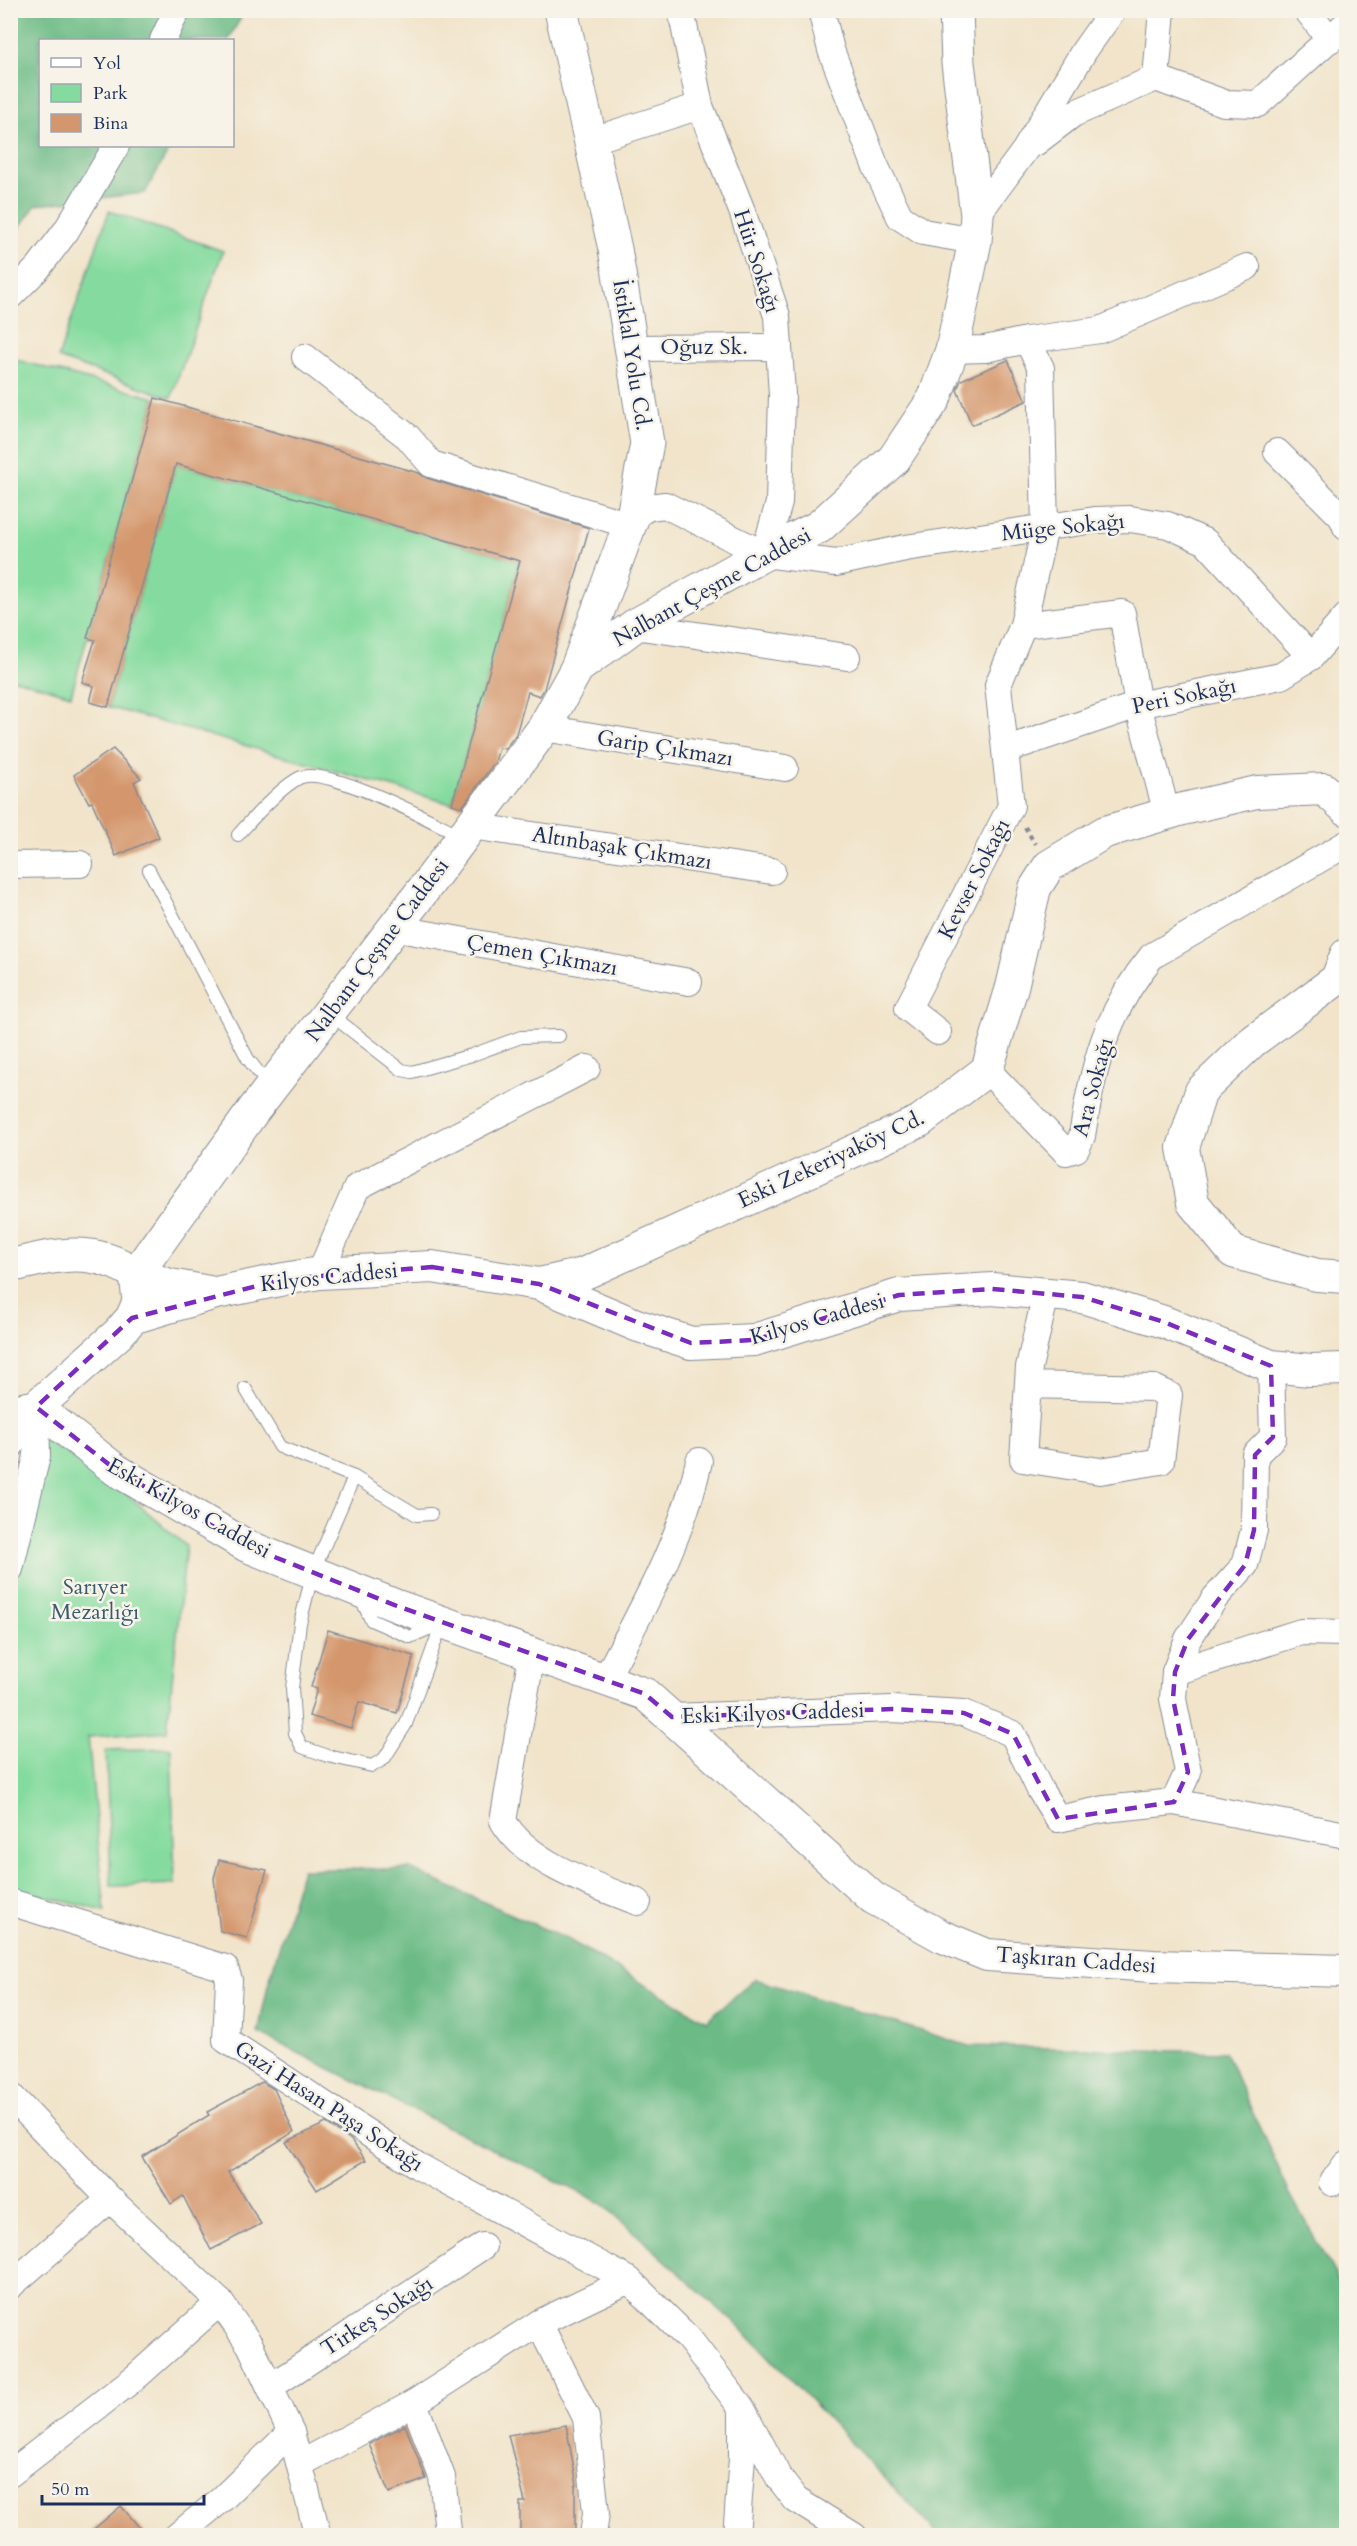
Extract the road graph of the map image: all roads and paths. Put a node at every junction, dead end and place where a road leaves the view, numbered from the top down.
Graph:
1 (177, 10) edge
2 (561, 10) edge
3 (681, 10) edge
4 (821, 10) edge
5 (956, 10) edge
6 (1113, 10) edge
7 (1162, 10) edge
8 (1307, 10) edge
9 (1338, 32) edge
10 (163, 39) edge
11 (1156, 78) junction
12 (700, 106) junction
13 (590, 141) junction
14 (115, 147) edge
15 (1025, 150) junction
16 (976, 228) junction
17 (1247, 267) dead end
18 (10, 296) edge
19 (1027, 340) junction
20 (779, 347) junction
21 (630, 348) junction
22 (952, 350) junction
23 (305, 357) dead end
24 (1277, 452) dead end
25 (631, 520) junction
26 (819, 527) junction
27 (1045, 527) junction
28 (1347, 527) edge
29 (764, 554) junction
30 (836, 563) junction
31 (609, 578) junction
32 (1347, 617) edge
33 (1023, 625) junction
34 (634, 626) junction
35 (847, 657) dead end
36 (1311, 657) junction
37 (577, 668) junction
38 (1138, 705) junction
39 (544, 728) junction
40 (1005, 750) junction
41 (785, 768) dead end
42 (1011, 806) junction
43 (1347, 809) edge
44 (1167, 814) junction
45 (467, 831) junction
46 (238, 835) dead end
47 (1347, 844) edge
48 (80, 864) dead end
49 (10, 866) edge
50 (1049, 866) junction
51 (149, 870) dead end
52 (772, 871) dead end
53 (394, 928) junction
54 (1347, 955) edge
55 (689, 982) dead end
56 (329, 1013) junction
57 (938, 1032) dead end
58 (559, 1036) dead end
59 (587, 1068) dead end
60 (987, 1070) junction
61 (271, 1088) junction
62 (10, 1266) edge
63 (320, 1273) junction
64 (136, 1274) junction
65 (1347, 1277) edge
66 (539, 1284) junction
67 (216, 1293) junction
68 (1046, 1294) junction
69 (132, 1318) junction
70 (1271, 1366) junction
71 (1347, 1369) edge
72 (1028, 1385) junction
73 (245, 1388) dead end
74 (23, 1409) edge
75 (10, 1447) edge
76 (699, 1461) dead end
77 (354, 1477) junction
78 (430, 1514) dead end
79 (10, 1569) edge
80 (313, 1572) junction
81 (442, 1622) junction
82 (1347, 1633) edge
83 (532, 1654) junction
84 (1175, 1672) junction
85 (605, 1680) junction
86 (672, 1717) junction
87 (1174, 1802) junction
88 (1347, 1835) edge
89 (10, 1902) edge
90 (638, 1902) dead end
91 (1347, 1971) edge
92 (10, 2095) edge
93 (110, 2199) junction
94 (483, 2246) dead end
95 (629, 2280) junction
96 (10, 2286) edge
97 (220, 2302) junction
98 (539, 2322) junction
99 (270, 2387) junction
100 (414, 2403) junction
101 (741, 2406) junction
102 (291, 2432) junction
103 (300, 2464) junction
104 (10, 2474) edge
105 (177, 2535) edge
106 (318, 2535) edge
107 (447, 2535) edge
108 (593, 2535) edge
109 (736, 2535) edge
110 (854, 2535) edge

1 - 10 street
2 - 13 main road, İstiklal Yolu Cd.
3 - 12 street, Hür Sokağı
4 - 16 street
5 - 16 main road, Nalbant Çeşme Caddesi
6 - 15 street
7 - 11 street
8 - 9 street
9 - 11 street
11 - 15 street
12 - 13 street
12 - 20 street, Hür Sokağı
13 - 21 main road, İstiklal Yolu Cd.
14 - 18 street
15 - 16 street
16 - 22 main road, Nalbant Çeşme Caddesi
17 - 19 street
19 - 22 street
19 - 27 street, Kevser Sokağı
20 - 21 street, Oğuz Sk.
20 - 29 street, Hür Sokağı
21 - 25 main road, İstiklal Yolu Cd.
22 - 26 main road, Nalbant Çeşme Caddesi
23 - 25 street
24 - 28 street
25 - 29 street, Müge Sokağı
25 - 31 main road, İstiklal Yolu Cd.
26 - 29 main road, Nalbant Çeşme Caddesi
26 - 30 street
27 - 30 street, Müge Sokağı
27 - 33 street, Kevser Sokağı
27 - 36 street, Müge Sokağı
29 - 30 street, Müge Sokağı
29 - 34 main road, Nalbant Çeşme Caddesi
31 - 34 main road
31 - 37 main road, İstiklal Yolu Cd.
32 - 36 street, Peri Sokağı
33 - 38 street
33 - 40 street, Kevser Sokağı
34 - 35 street
34 - 37 main road, Nalbant Çeşme Caddesi
36 - 38 street, Peri Sokağı
37 - 39 main road, Nalbant Çeşme Caddesi
38 - 40 street, Peri Sokağı
38 - 44 street
39 - 41 street, Garip Çıkmazı
39 - 45 main road, Nalbant Çeşme Caddesi
40 - 42 street, Kevser Sokağı
42 - 50 path
42 - 57 street, Kevser Sokağı
43 - 44 street
44 - 50 street
45 - 46 lane
45 - 52 street, Altınbaşak Çıkmazı
45 - 53 main road, Nalbant Çeşme Caddesi
47 - 60 street, Ara Sokağı
48 - 49 street
50 - 60 street
51 - 61 lane
53 - 55 street, Çemen Çıkmazı
53 - 56 main road, Nalbant Çeşme Caddesi
54 - 65 street
56 - 58 lane
56 - 61 main road, Nalbant Çeşme Caddesi
59 - 63 street
60 - 66 street, Eski Zekeriyaköy Cd.
61 - 64 main road, Nalbant Çeşme Caddesi
62 - 64 main road
63 - 66 street, Kilyos Caddesi
63 - 67 street, Kilyos Caddesi
64 - 67 street
64 - 69 main road
66 - 68 street, Kilyos Caddesi
67 - 69 street, Kilyos Caddesi
68 - 70 street, Kilyos Caddesi
68 - 72 street
69 - 74 main road
70 - 71 street, Kilyos Caddesi
70 - 84 street
72 - 72 street
73 - 77 lane
74 - 75 street
74 - 79 street
74 - 80 street, Eski Kilyos Caddesi
76 - 85 street
77 - 78 lane
77 - 80 lane
80 - 81 street, Eski Kilyos Caddesi
80 - 81 lane
81 - 83 street, Eski Kilyos Caddesi
82 - 84 street
83 - 85 street, Eski Kilyos Caddesi
83 - 90 street
84 - 87 street
85 - 86 street, Eski Kilyos Caddesi
86 - 87 street, Eski Kilyos Caddesi
86 - 91 street, Taşkıran Caddesi
87 - 88 street, Eski Kilyos Caddesi
89 - 95 street, Gazi Hasan Paşa Sokağı
92 - 93 street
93 - 96 street
93 - 97 street
94 - 99 street, Tirkeş Sokağı
95 - 98 street
95 - 101 street
97 - 99 street
97 - 104 street
98 - 100 street
98 - 108 street
99 - 102 street
100 - 103 street
100 - 107 street
101 - 109 street
101 - 110 street
102 - 103 street
102 - 105 street
103 - 106 street

